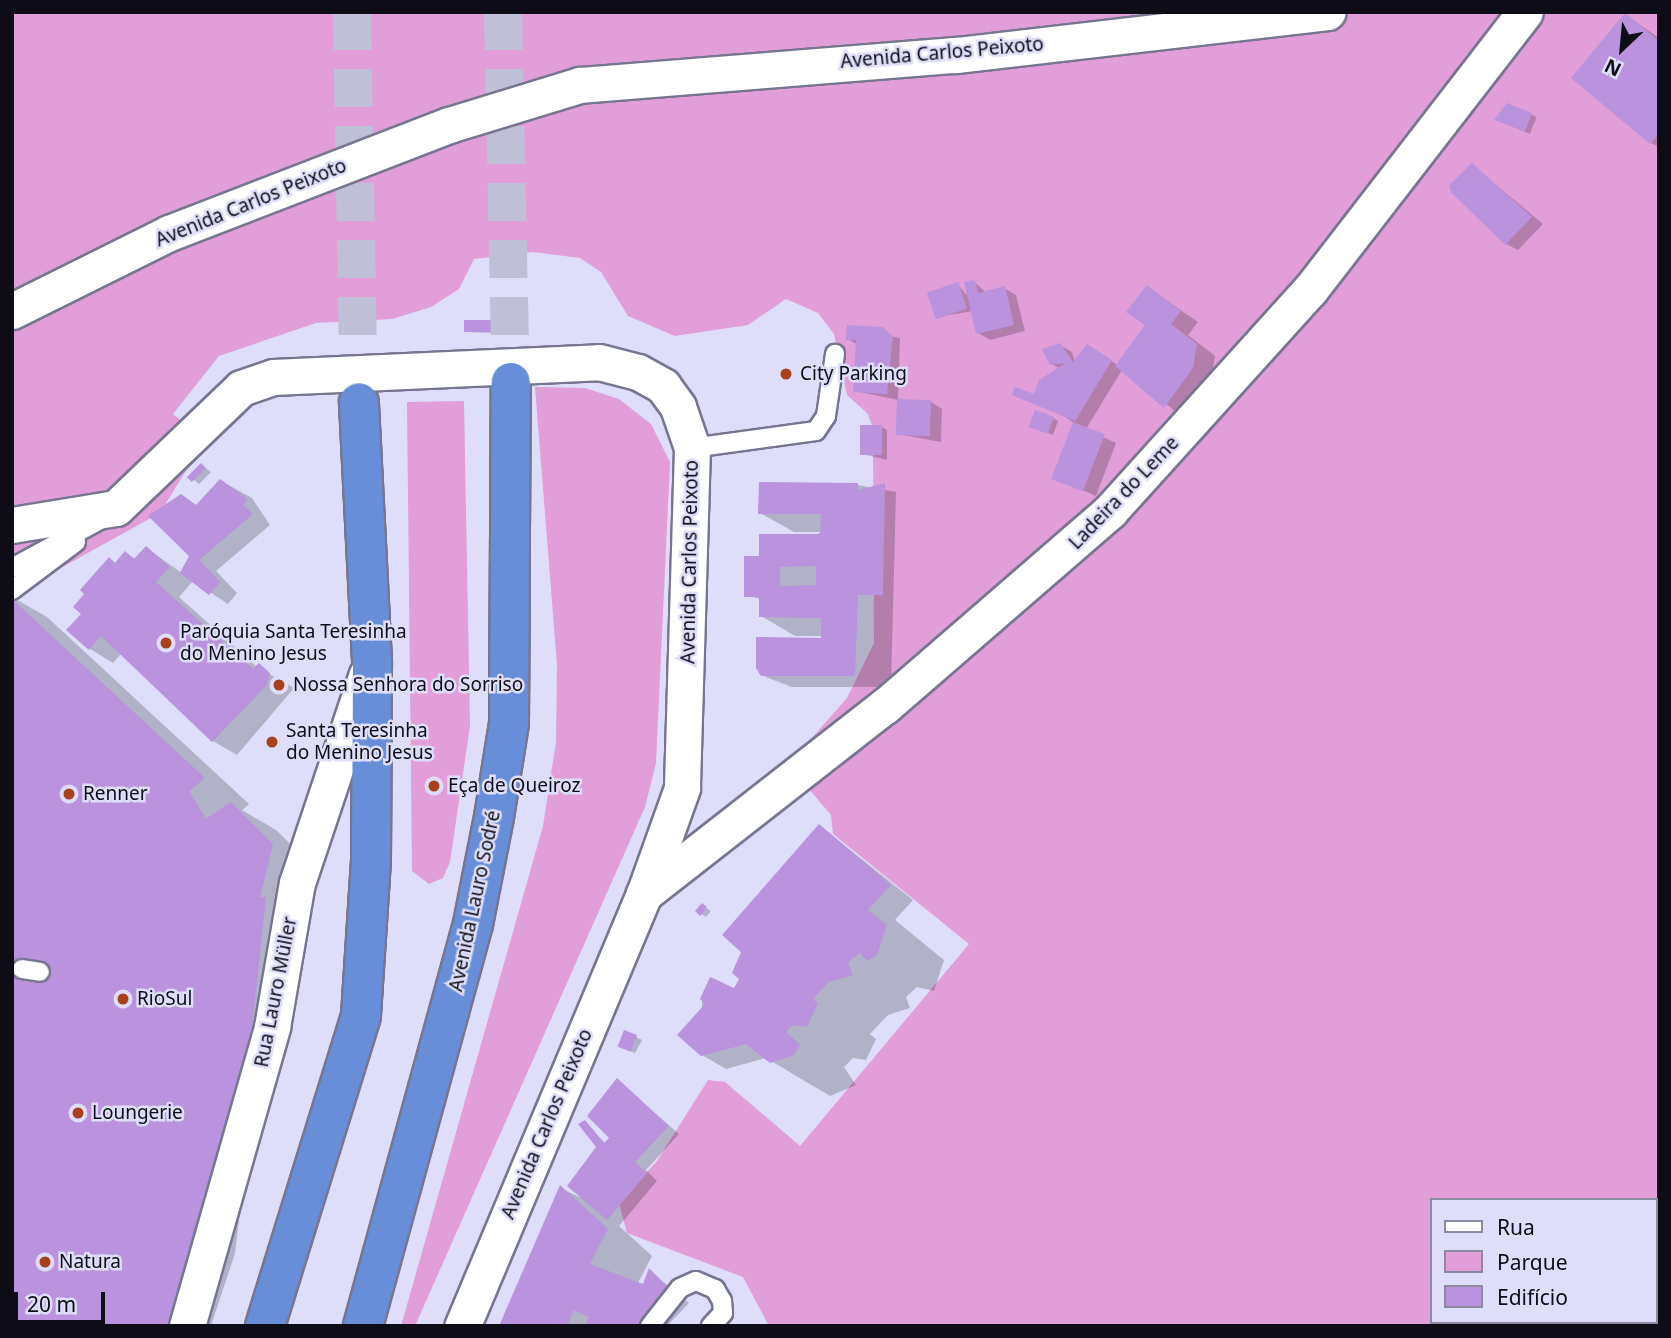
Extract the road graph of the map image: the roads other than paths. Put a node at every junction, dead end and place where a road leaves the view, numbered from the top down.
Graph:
1 (1328, 12) edge
2 (1525, 12) edge
3 (12, 311) edge
4 (835, 354) dead end
5 (511, 382) tunnel mouth
6 (359, 402) tunnel mouth
7 (692, 448) junction
8 (105, 517) junction
9 (12, 525) edge
10 (12, 568) edge
11 (12, 590) edge
12 (372, 661) junction
13 (644, 894) junction
14 (22, 969) dead end
15 (40, 972) dead end
16 (187, 1326) edge
17 (265, 1326) edge
18 (363, 1326) edge
19 (462, 1326) edge
20 (650, 1326) edge
21 (711, 1326) edge

1 - 3 street, Avenida Carlos Peixoto
2 - 13 street, Ladeira do Leme
4 - 7 lane
5 - 18 highway, Avenida Lauro Sodré
6 - 12 highway
7 - 8 street, Avenida Carlos Peixoto
7 - 13 street, Avenida Carlos Peixoto
8 - 9 street
8 - 10 lane
8 - 11 lane
12 - 16 street, Rua Lauro Müller
12 - 17 highway
13 - 19 street, Avenida Carlos Peixoto
14 - 15 lane
20 - 21 lane

